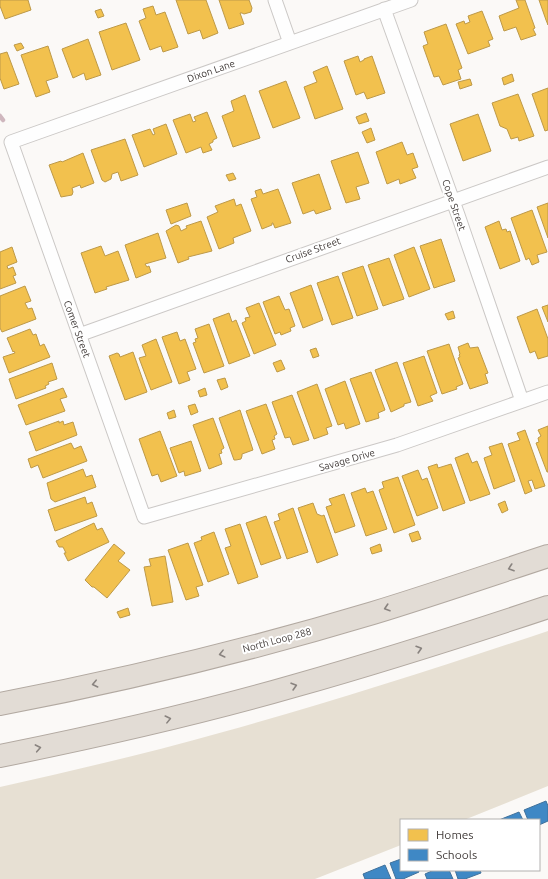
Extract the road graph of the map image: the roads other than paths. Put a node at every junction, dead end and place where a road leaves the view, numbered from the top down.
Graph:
1 (275, 0) edge
2 (411, 0) edge
3 (384, 10) junction
4 (290, 43) junction
5 (11, 142) joint
6 (548, 167) edge
7 (453, 201) junction
8 (79, 335) junction
9 (548, 392) edge
10 (522, 401) junction
11 (144, 517) joint
12 (548, 556) edge
13 (548, 607) edge
14 (0, 704) edge
15 (0, 756) edge

1 - 4 street
2 - 3 street, Dixon Lane
3 - 4 street, Dixon Lane
3 - 7 street, Cope Street
4 - 5 street, Dixon Lane
5 - 8 street, Comer Street
6 - 7 street, Cruise Street
7 - 8 street, Cruise Street
7 - 10 street, Cope Street
8 - 11 street, Comer Street
9 - 10 street, Savage Drive
10 - 11 street, Savage Drive
12 -> 14 highway, North Loop 288
15 -> 13 highway

